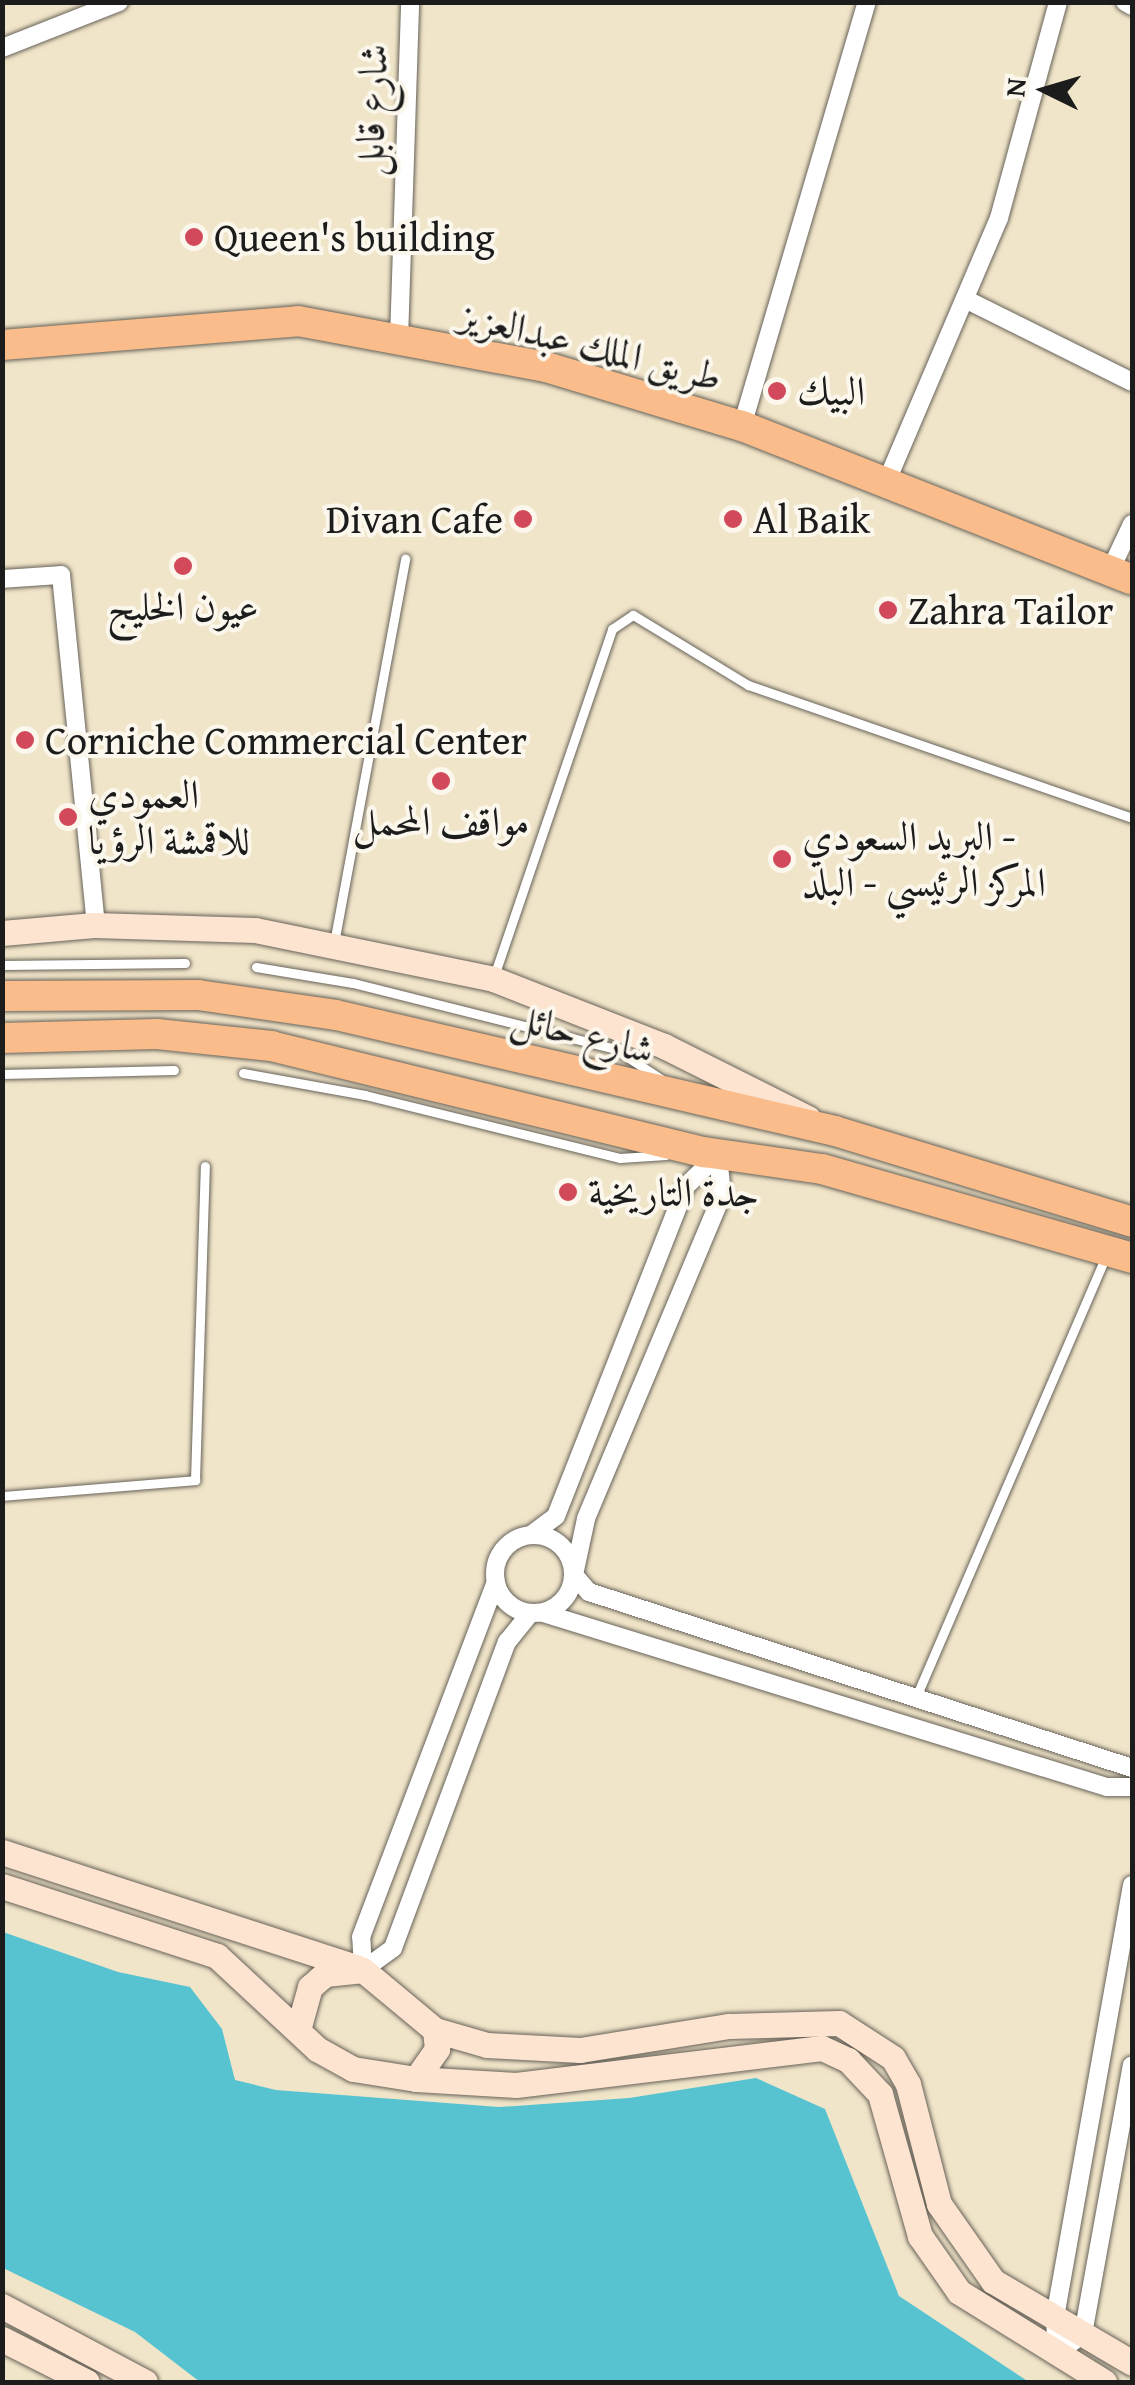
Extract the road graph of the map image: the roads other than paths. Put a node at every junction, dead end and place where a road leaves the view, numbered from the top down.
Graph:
1 (120, 2) edge
2 (410, 2) edge
3 (867, 2) edge
4 (1058, 2) edge
5 (1126, 2) edge
6 (1132, 6) edge
7 (2, 48) edge
8 (968, 300) junction
9 (399, 340) junction
10 (2, 345) edge
11 (1132, 382) edge
12 (742, 426) junction
13 (886, 483) junction
14 (1132, 524) edge
15 (405, 560) dead end
16 (1122, 576) edge
17 (2, 579) edge
18 (1132, 818) edge
19 (96, 926) junction
20 (2, 933) edge
21 (334, 943) junction
22 (185, 963) dead end
23 (2, 965) edge
24 (256, 967) dead end
25 (493, 979) junction
26 (2, 996) edge
27 (2, 1038) edge
28 (174, 1070) dead end
29 (243, 1073) dead end
30 (2, 1074) edge
31 (697, 1103) junction
32 (835, 1131) junction
33 (711, 1154) junction
34 (205, 1166) dead end
35 (1132, 1222) edge
36 (1120, 1255) edge
37 (2, 1496) edge
38 (531, 1534) junction
39 (574, 1576) junction
40 (496, 1582) junction
41 (537, 1613) junction
42 (916, 1697) junction
43 (1132, 1768) edge
44 (1132, 1787) edge
45 (2, 1852) edge
46 (1132, 1885) edge
47 (2, 1886) edge
48 (363, 1970) junction
49 (298, 2030) junction
50 (435, 2030) junction
51 (1132, 2065) edge
52 (416, 2079) junction
53 (2, 2306) edge
54 (1055, 2318) junction
55 (1083, 2334) junction
56 (2, 2340) edge
57 (1056, 2354) junction
58 (1132, 2362) edge
59 (87, 2382) edge
60 (145, 2382) edge
61 (1104, 2382) edge

1 - 7 street
2 - 9 street, شارع قابل
3 - 12 street
4 - 8 street
5 - 6 street
8 - 11 street
8 - 13 street
9 - 10 main road, طريق الملك عبدالعزيز
9 - 12 main road, طريق الملك عبدالعزيز
12 - 13 main road, طريق الملك عبدالعزيز
13 - 16 main road, طريق الملك عبدالعزيز
14 - 16 street
15 - 21 lane
17 - 19 street
18 - 25 lane
19 - 20 street
19 - 21 street
21 - 25 street
22 - 23 lane
24 - 31 lane
25 - 32 street
26 - 31 main road, شارع حائل
27 - 33 main road
28 - 30 lane
29 - 33 lane
31 - 32 main road, شارع حائل
32 - 35 main road, شارع حائل
33 - 36 main road
33 - 38 street
33 - 39 street
34 - 37 lane
36 - 42 lane
38 - 39 street
38 - 40 street
39 - 41 street
39 - 42 street
40 - 41 street
40 - 48 street
41 - 44 street
41 - 48 street
42 - 43 street
45 - 48 street
46 - 54 street
47 - 49 street
48 - 49 street
48 - 50 street
49 - 52 street
50 - 52 street
50 - 54 street
51 - 55 street
52 - 57 street
53 - 60 street
54 - 55 street
54 - 57 street
55 - 57 street
55 - 58 street
56 - 59 street
57 - 61 street

